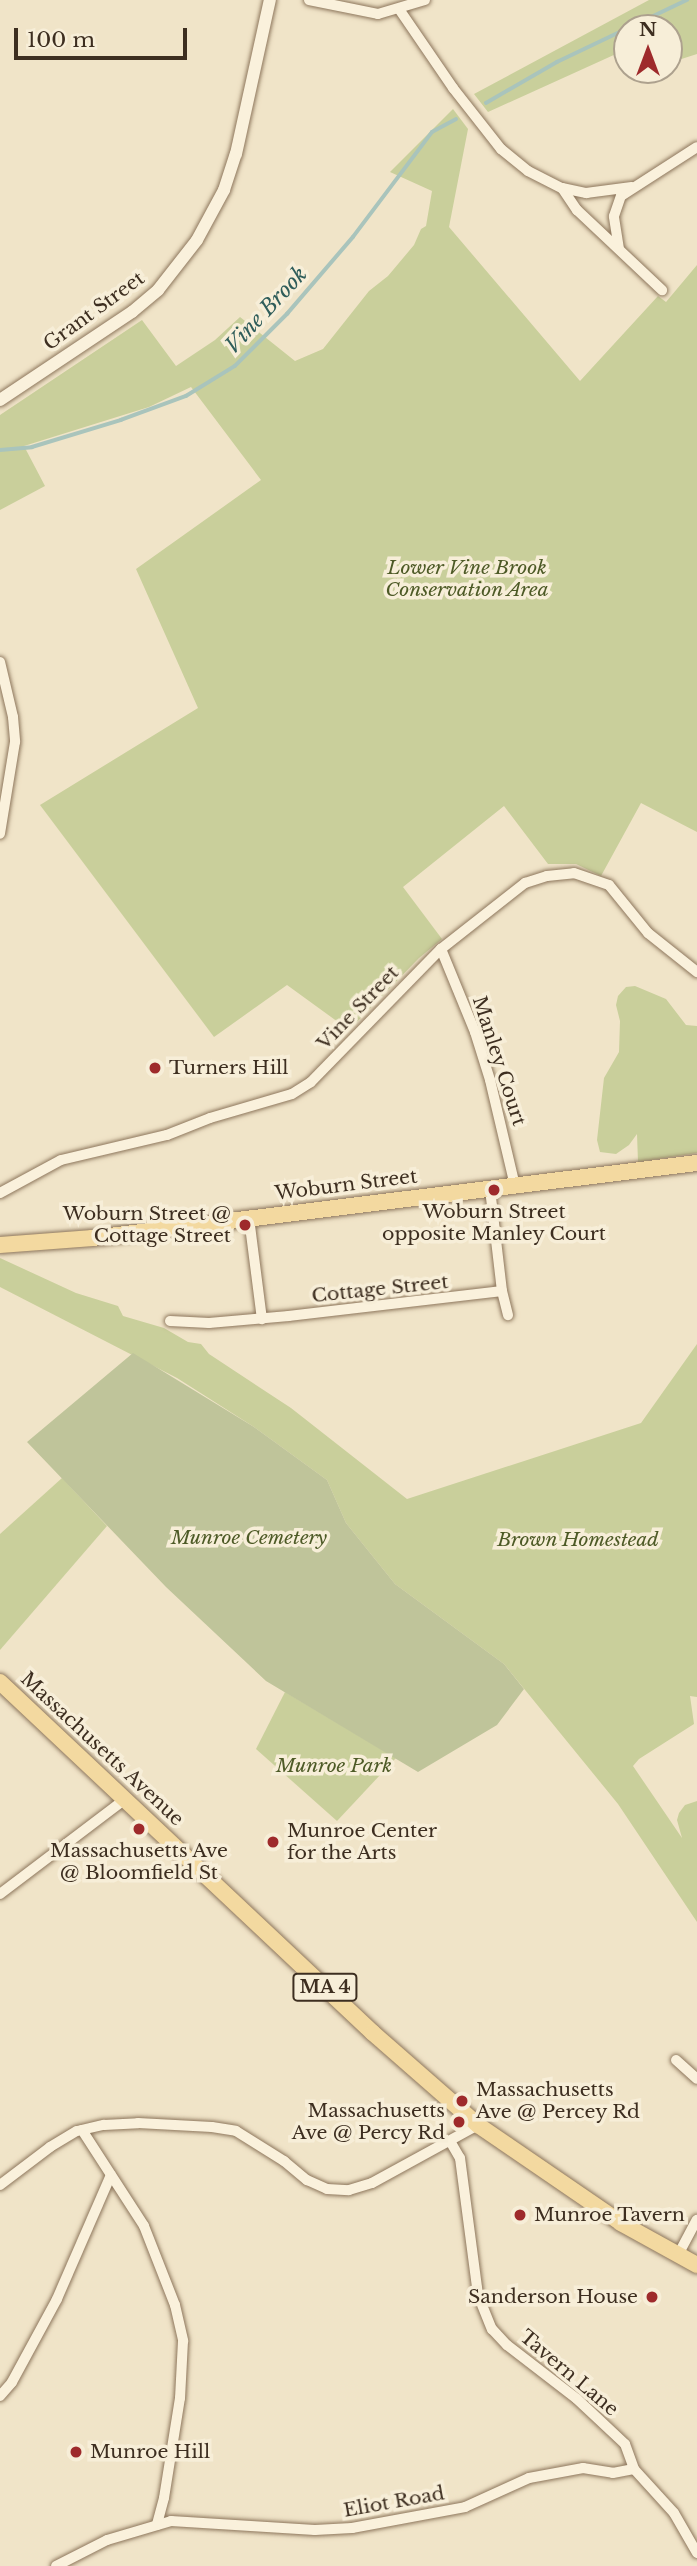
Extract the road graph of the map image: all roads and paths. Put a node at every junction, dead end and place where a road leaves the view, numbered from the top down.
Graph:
1 (270, 0) edge
2 (309, 0) edge
3 (425, 0) edge
4 (399, 9) junction
5 (697, 147) edge
6 (632, 187) junction
7 (562, 188) junction
8 (619, 249) junction
9 (662, 290) dead end
10 (0, 400) edge
11 (0, 662) edge
12 (0, 834) edge
13 (442, 949) junction
14 (697, 972) edge
15 (697, 1163) edge
16 (515, 1185) junction
17 (490, 1189) junction
18 (0, 1193) edge
19 (249, 1219) junction
20 (0, 1245) edge
21 (502, 1291) junction
22 (508, 1315) dead end
23 (262, 1319) junction
24 (170, 1321) dead end
25 (0, 1682) edge
26 (124, 1800) junction
27 (0, 1894) edge
28 (676, 2060) dead end
29 (697, 2079) edge
30 (478, 2124) junction
31 (82, 2130) junction
32 (450, 2141) junction
33 (111, 2175) junction
34 (0, 2185) edge
35 (697, 2220) edge
36 (678, 2255) junction
37 (697, 2265) edge
38 (0, 2396) edge
39 (634, 2469) junction
40 (157, 2525) junction
41 (697, 2553) edge
42 (56, 2566) edge

1 - 10 street, Grant Street
2 - 4 street
3 - 4 street
4 - 7 street
5 - 6 street
6 - 7 street
6 - 8 street
7 - 8 street
8 - 9 street
11 - 12 street
13 - 14 street, Vine Street
13 - 16 street, Manley Court
13 - 18 street, Vine Street
15 - 16 main road, Woburn Street
16 - 17 main road, Woburn Street
17 - 19 main road, Woburn Street
17 - 21 street
19 - 20 main road, Woburn Street
19 - 23 street
21 - 22 street
21 - 23 street, Cottage Street
23 - 24 street, Cottage Street
25 - 26 main road, Massachusetts Avenue / MA 4
26 - 27 street
26 - 30 main road, Massachusetts Avenue / MA 4
28 - 29 street
30 - 32 street
30 - 36 main road, Massachusetts Avenue / MA 4
31 - 32 street
31 - 33 street
31 - 34 street
32 - 39 street, Tavern Lane
33 - 38 street
33 - 40 street
35 - 36 street
36 - 37 main road, Massachusetts Avenue / MA 4
39 - 40 street, Eliot Road
39 - 41 street
40 - 42 street, Eliot Road

